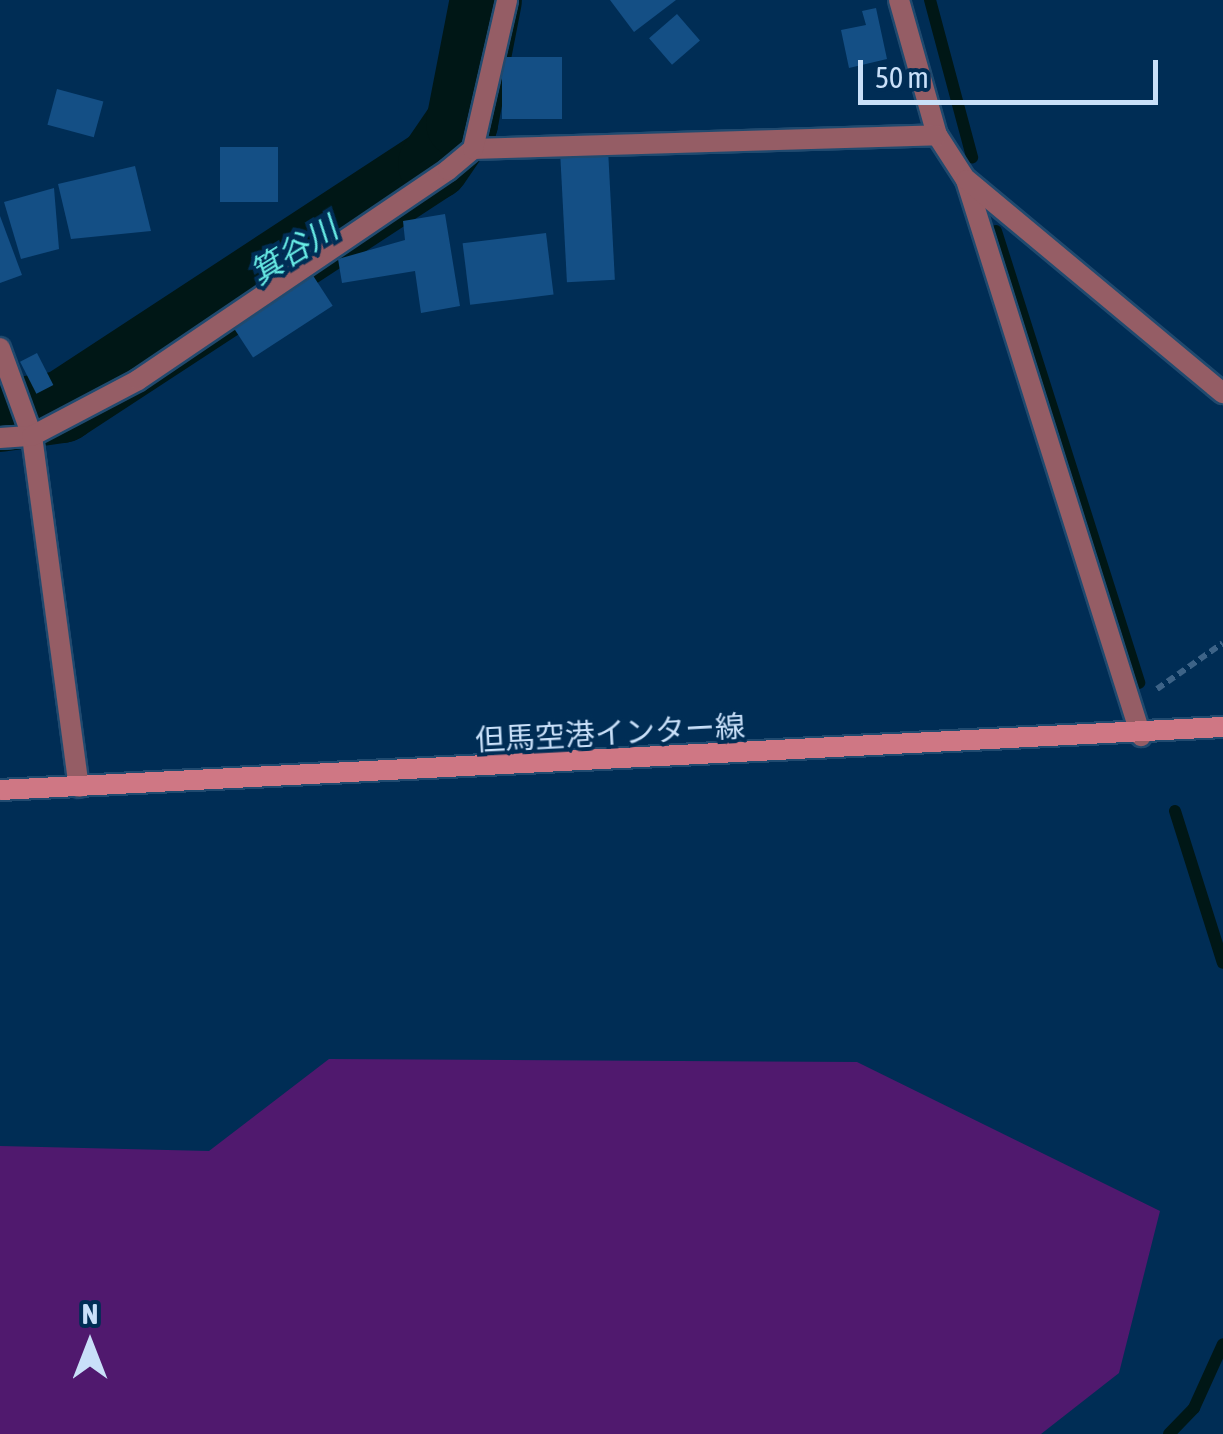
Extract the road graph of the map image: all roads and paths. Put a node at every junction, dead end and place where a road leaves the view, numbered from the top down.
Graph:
1 (507, 0) edge
2 (899, 0) edge
3 (937, 135) junction
4 (473, 148) junction
5 (966, 180) junction
6 (0, 348) edge
7 (1223, 392) edge
8 (32, 436) junction
9 (0, 438) edge
10 (1223, 643) edge
11 (1128, 700) junction
12 (1223, 727) edge
13 (1141, 736) junction
14 (78, 787) junction
15 (0, 790) edge

1 - 4 street
2 - 3 street
3 - 4 street
3 - 5 street
4 - 8 street
5 - 7 street
5 - 11 street
6 - 8 street
8 - 9 street
8 - 14 street
10 - 11 path
11 - 13 street
12 - 13 main road, 但馬空港インター線
13 - 14 main road, 但馬空港インター線
14 - 15 main road, 但馬空港インター線

